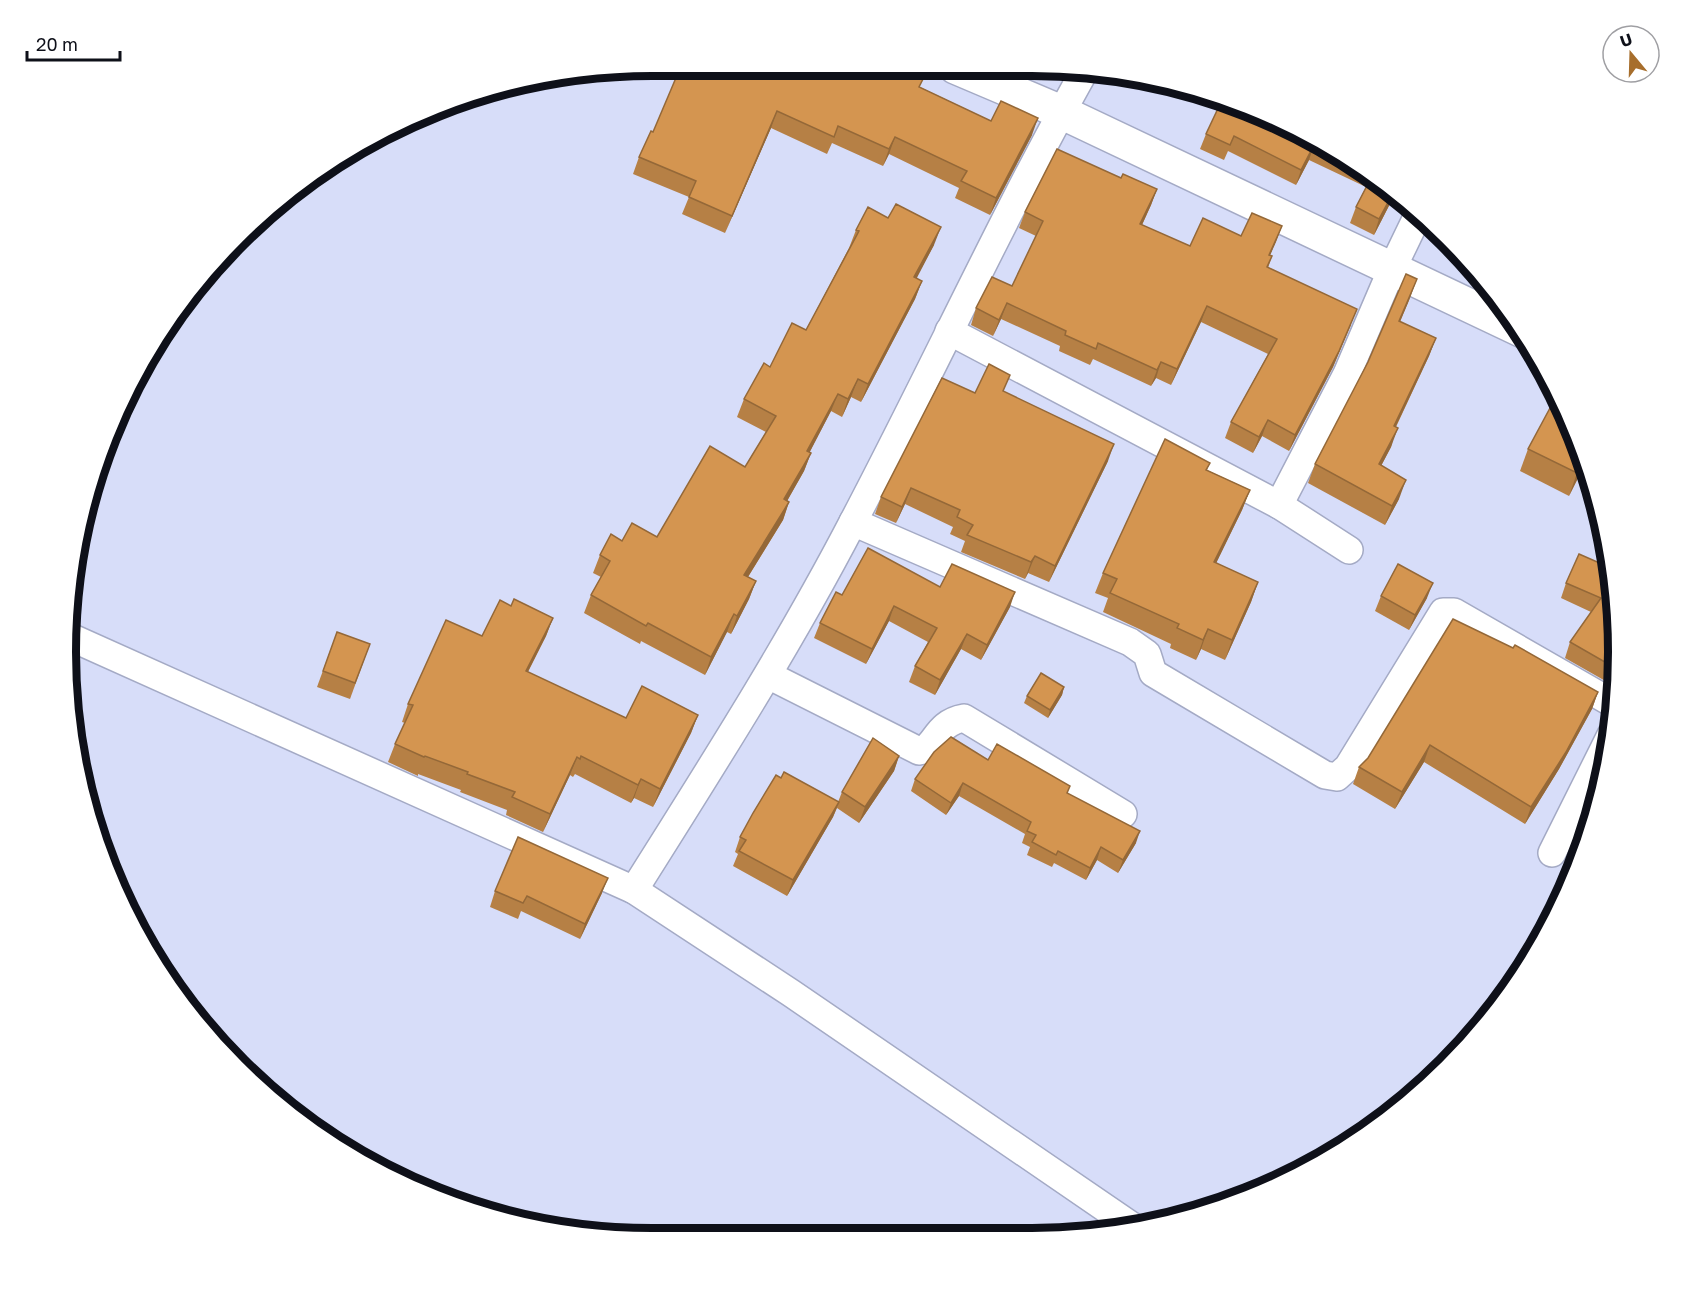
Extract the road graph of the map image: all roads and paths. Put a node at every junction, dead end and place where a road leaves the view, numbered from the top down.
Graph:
1 (976, 76) edge
2 (1080, 79) edge
3 (1061, 112) junction
4 (1415, 222) edge
5 (1392, 269) junction
6 (1505, 322) edge
7 (949, 331) junction
8 (1279, 505) junction
9 (853, 522) junction
10 (1349, 550) dead end
11 (77, 640) edge
12 (768, 675) junction
13 (1606, 700) edge
14 (1597, 762) edge
15 (1123, 814) dead end
16 (1552, 853) dead end
17 (634, 890) junction
18 (1123, 1220) edge

1 - 3 street
2 - 3 street
3 - 5 street
3 - 7 street
4 - 5 street
5 - 6 street
5 - 8 street
7 - 8 street
7 - 9 street
8 - 10 street
9 - 12 street
9 - 13 street
11 - 17 street
12 - 15 street
12 - 17 street
14 - 16 street
17 - 18 street

